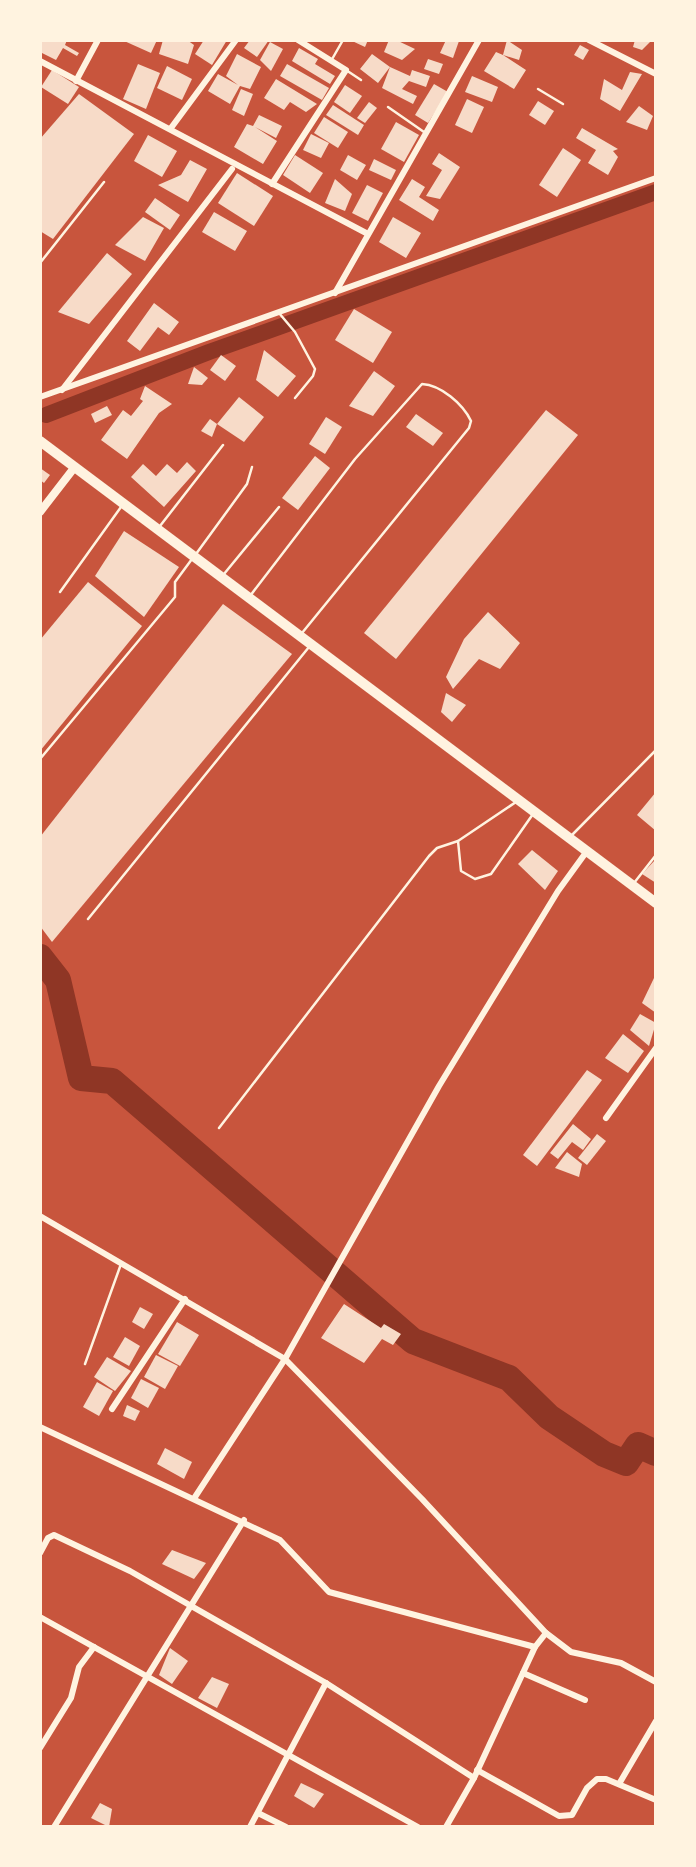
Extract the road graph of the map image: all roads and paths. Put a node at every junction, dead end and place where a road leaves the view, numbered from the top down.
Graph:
1 (98, 40) edge
2 (236, 40) edge
3 (298, 40) edge
4 (343, 40) edge
5 (479, 40) edge
6 (589, 40) edge
7 (40, 61) edge
8 (331, 61) junction
9 (346, 70) junction
10 (656, 74) edge
11 (361, 80) dead end
12 (76, 81) junction
13 (538, 89) dead end
14 (564, 104) dead end
15 (388, 107) dead end
16 (171, 128) junction
17 (427, 134) junction
18 (232, 169) dead end
19 (656, 178) edge
20 (104, 182) dead end
21 (272, 184) junction
22 (369, 234) junction
23 (40, 263) edge
24 (335, 293) junction
25 (281, 316) junction
26 (60, 391) junction
27 (40, 397) edge
28 (295, 398) dead end
29 (40, 441) edge
30 (223, 445) dead end
31 (252, 467) dead end
32 (74, 468) junction
33 (123, 504) junction
34 (279, 507) dead end
35 (40, 512) edge
36 (158, 529) junction
37 (194, 556) junction
38 (221, 577) junction
39 (60, 592) dead end
40 (248, 597) junction
41 (299, 635) junction
42 (311, 644) junction
43 (656, 750) edge
44 (40, 760) edge
45 (519, 800) junction
46 (535, 811) junction
47 (570, 838) junction
48 (458, 841) junction
49 (587, 851) junction
50 (656, 855) edge
51 (632, 886) junction
52 (656, 903) edge
53 (88, 919) dead end
54 (656, 1048) edge
55 (606, 1118) dead end
56 (219, 1128) dead end
57 (40, 1216) edge
58 (122, 1261) junction
59 (185, 1299) junction
60 (285, 1359) junction
61 (85, 1364) dead end
62 (112, 1409) dead end
63 (40, 1427) edge
64 (195, 1497) junction
65 (244, 1520) junction
66 (40, 1553) edge
67 (191, 1606) junction
68 (40, 1617) edge
69 (546, 1633) junction
70 (94, 1647) junction
71 (535, 1647) junction
72 (523, 1674) junction
73 (149, 1677) junction
74 (656, 1682) edge
75 (326, 1683) junction
76 (585, 1700) dead end
77 (656, 1721) edge
78 (40, 1748) edge
79 (287, 1754) junction
80 (477, 1770) junction
81 (474, 1778) junction
82 (619, 1784) junction
83 (656, 1800) edge
84 (258, 1812) junction
85 (54, 1827) edge
86 (250, 1827) edge
87 (286, 1827) edge
88 (418, 1827) edge
89 (446, 1827) edge

1 - 12 street
2 - 16 street
3 - 8 street
4 - 8 lane
5 - 17 street
6 - 10 street
7 - 12 street
8 - 9 street
9 - 11 lane
9 - 21 street
12 - 16 street
13 - 14 lane
15 - 17 lane
16 - 21 street
17 - 22 street
18 - 26 street
19 - 24 street
20 - 23 lane
21 - 22 street
22 - 24 street
24 - 25 street
25 - 26 street
25 - 28 lane
26 - 27 street
29 - 32 highway
30 - 36 lane
31 - 37 lane
32 - 33 highway
32 - 35 street
33 - 36 highway
33 - 39 lane
34 - 38 lane
36 - 37 highway
37 - 38 highway
37 - 44 lane
38 - 40 highway
40 - 41 highway
40 - 41 lane
41 - 42 highway
42 - 45 highway
42 - 53 lane
43 - 47 lane
45 - 46 highway
45 - 48 lane
46 - 47 highway
46 - 48 lane
47 - 49 highway
48 - 56 lane
49 - 51 highway
49 - 60 street
50 - 51 lane
51 - 52 highway
54 - 55 street
57 - 58 street
58 - 59 street
58 - 61 lane
59 - 60 street
59 - 62 street
60 - 64 street
60 - 69 street
63 - 64 street
64 - 65 street
65 - 67 street
65 - 71 street
66 - 67 street
67 - 73 street
67 - 75 street
68 - 70 street
69 - 71 street
69 - 74 street
70 - 73 street
70 - 78 street
71 - 72 street
72 - 76 street
72 - 80 street
73 - 79 street
73 - 85 street
75 - 79 street
75 - 81 street
77 - 82 street
79 - 84 street
79 - 88 street
80 - 81 street
80 - 82 street
81 - 89 street
82 - 83 street
84 - 86 street
84 - 87 street

